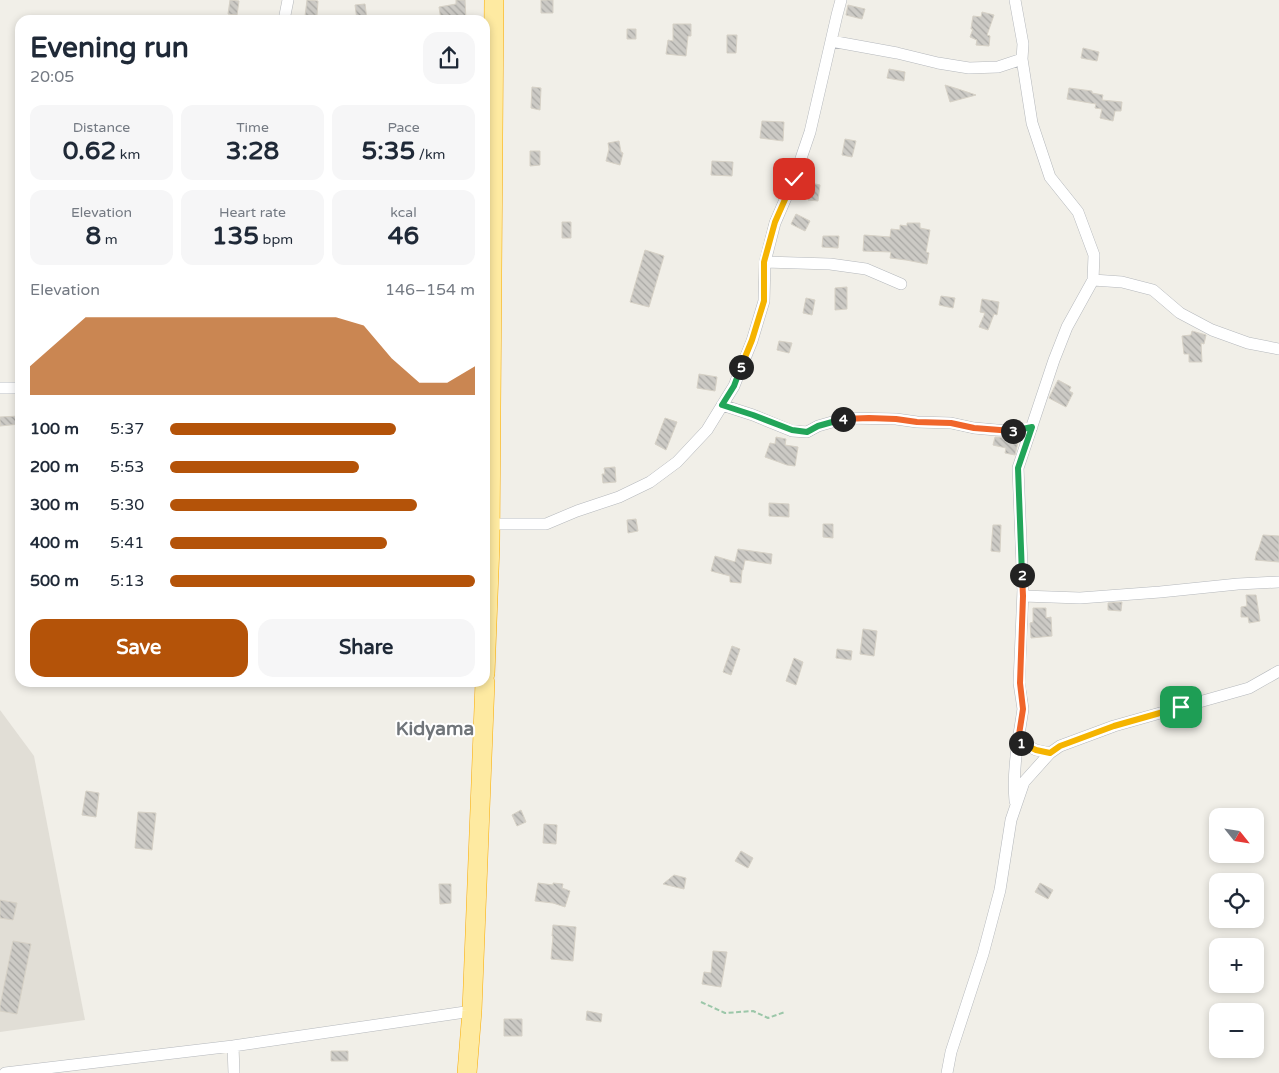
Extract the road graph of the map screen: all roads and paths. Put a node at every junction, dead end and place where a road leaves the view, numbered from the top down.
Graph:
1 (288, 0) edge
2 (494, 0) edge
3 (841, 0) edge
4 (1015, 0) edge
5 (285, 15) edge
6 (831, 41) junction
7 (1022, 59) junction
8 (490, 232) edge
9 (764, 262) junction
10 (1093, 280) junction
11 (901, 284) dead end
12 (1279, 349) edge
13 (0, 388) edge
14 (15, 388) edge
15 (722, 405) junction
16 (1032, 427) junction
17 (490, 524) edge
18 (1279, 582) edge
19 (1023, 596) junction
20 (1279, 671) edge
21 (485, 687) edge
22 (1018, 741) junction
23 (1050, 753) junction
24 (1015, 807) junction
25 (701, 1002) dead end
26 (472, 1011) junction
27 (785, 1012) dead end
28 (233, 1046) junction
29 (5, 1073) edge
30 (234, 1073) edge
31 (467, 1073) edge
32 (947, 1073) edge

1 - 5 street
2 - 8 highway
3 - 6 street
4 - 7 street
6 - 7 street
6 - 9 street
7 - 10 street
9 - 11 street
9 - 15 street
10 - 12 street
10 - 16 street
13 - 14 street
15 - 16 street
15 - 17 street
16 - 19 street
18 - 19 street
19 - 22 street
20 - 23 street
21 - 26 highway
22 - 23 street
22 - 24 street
23 - 24 street
24 - 32 street
25 - 27 path
26 - 28 street
26 - 31 highway
28 - 29 street
28 - 30 street

